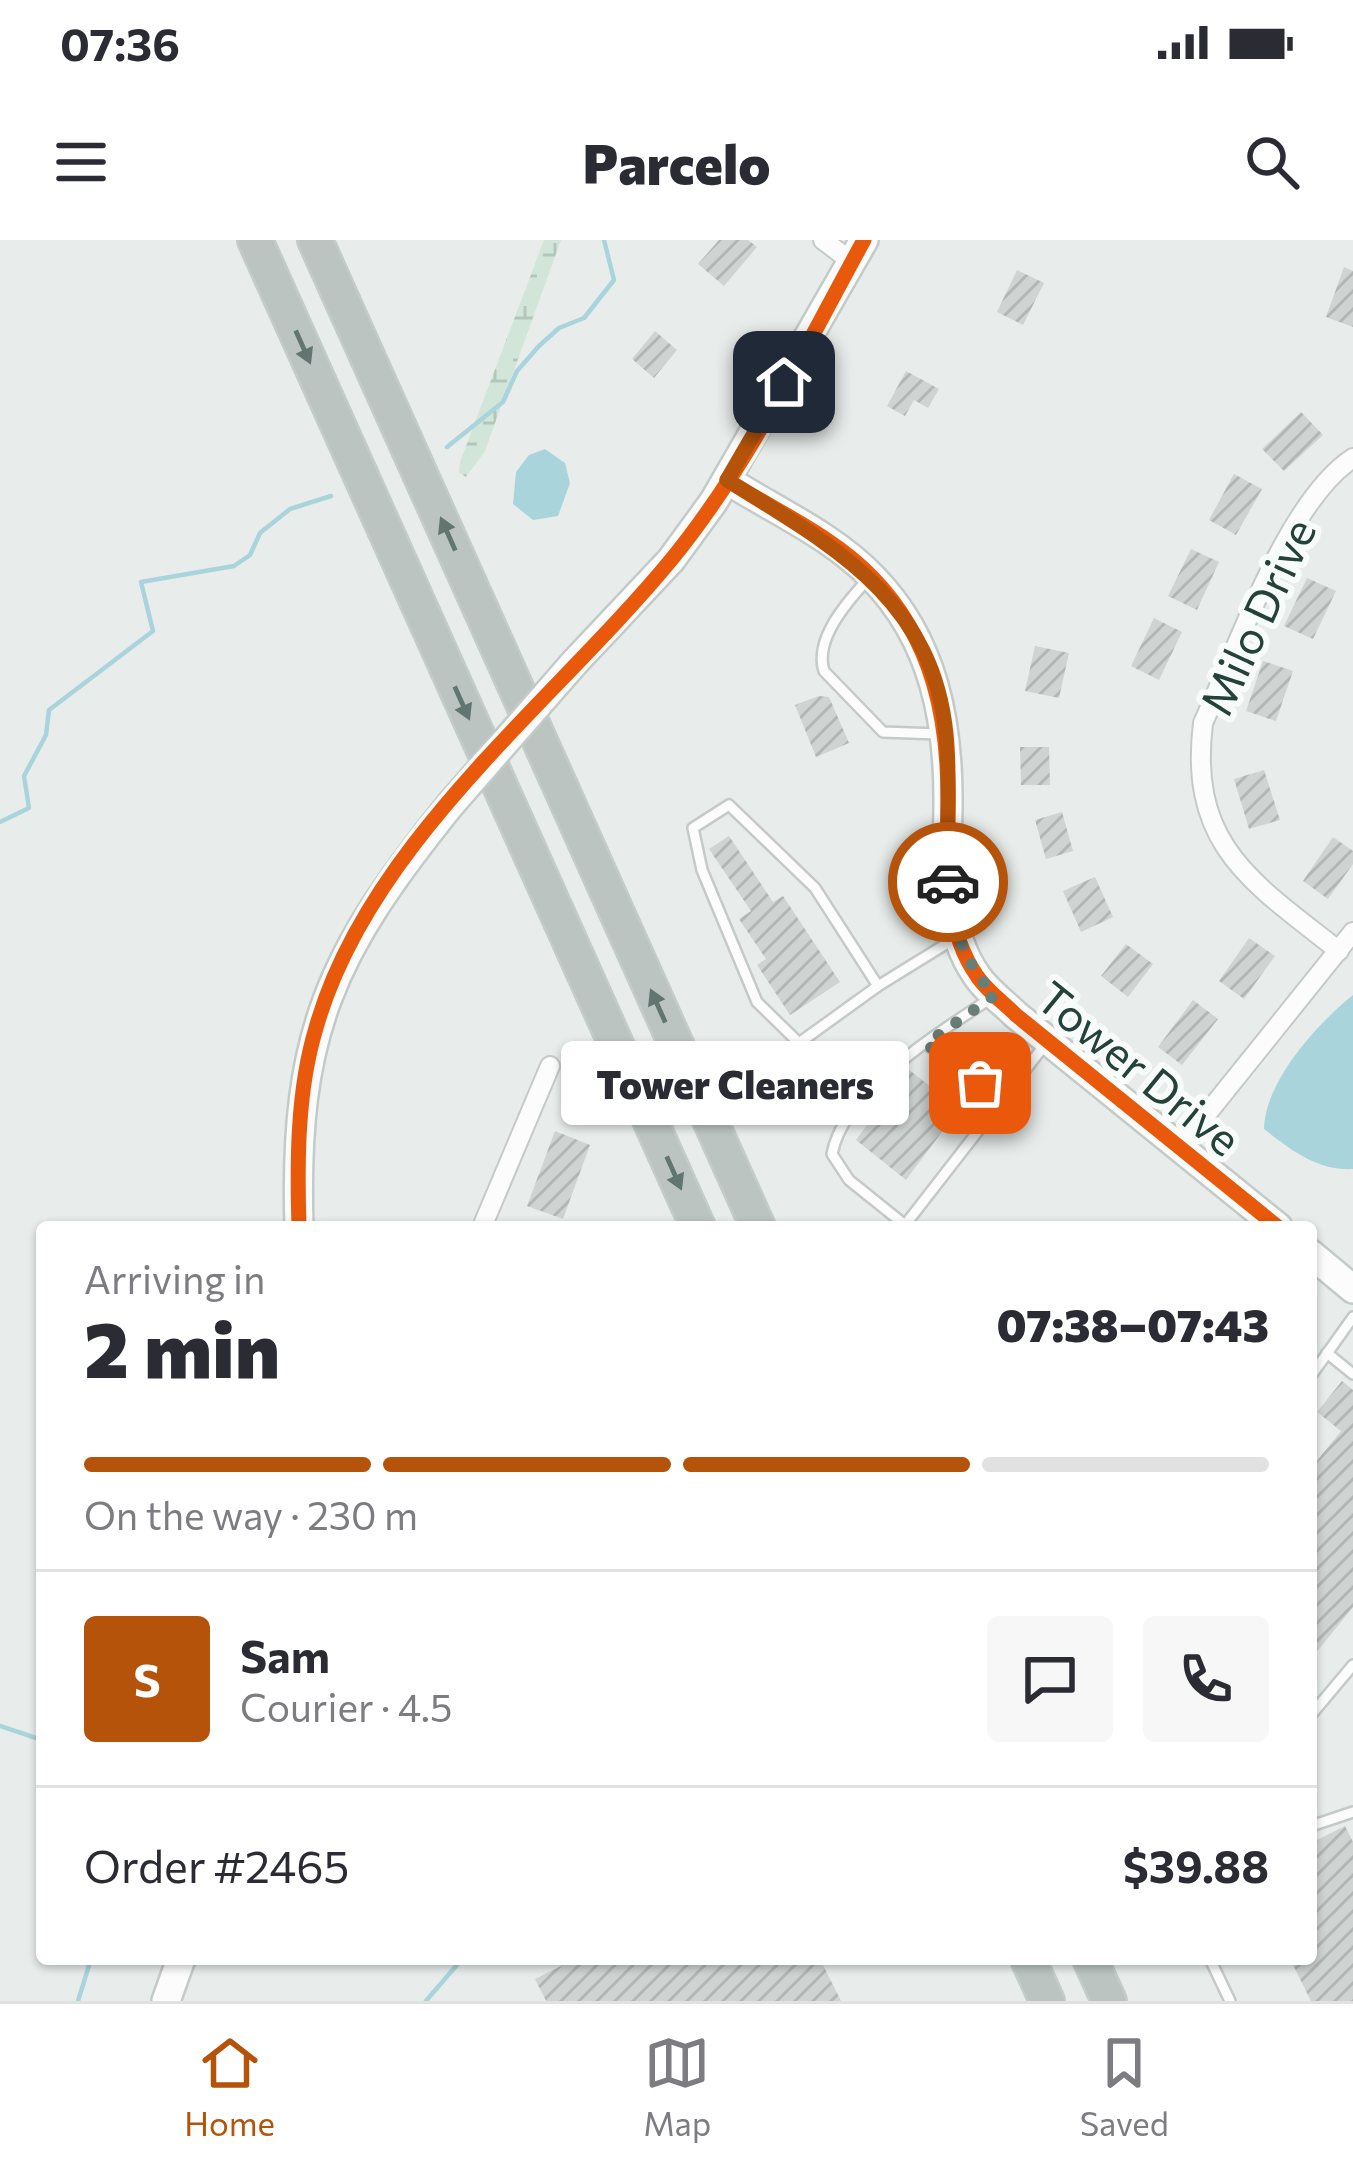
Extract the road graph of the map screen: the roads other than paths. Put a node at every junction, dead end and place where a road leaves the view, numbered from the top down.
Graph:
1 (255, 240) edge
2 (315, 240) edge
3 (824, 240) edge
4 (858, 251) edge
5 (1353, 458) edge
6 (727, 480) junction
7 (871, 575) junction
8 (946, 734) junction
9 (1353, 932) edge
10 (959, 936) junction
11 (1344, 955) junction
12 (878, 986) junction
13 (995, 995) junction
14 (1048, 1042) junction
15 (926, 1044) junction
16 (550, 1066) dead end
17 (999, 1105) junction
18 (1181, 1146) junction
19 (298, 1221) edge
20 (485, 1221) edge
21 (695, 1221) edge
22 (755, 1221) edge
23 (899, 1221) edge
24 (909, 1221) edge
25 (1272, 1221) edge
26 (1317, 1259) edge
27 (1353, 1289) edge
28 (1353, 1317) edge
29 (1327, 1353) junction
30 (1317, 1367) edge
31 (1353, 1374) edge
32 (1353, 1665) edge
33 (1317, 1708) edge
34 (1353, 1812) edge
35 (1317, 1824) edge
36 (179, 1965) edge
37 (1031, 1965) edge
38 (1093, 1965) edge
39 (1213, 1965) edge
40 (166, 2001) edge
41 (1047, 2001) edge
42 (1109, 2001) edge
43 (1230, 2001) edge

1 -> 21 highway
22 -> 2 highway
3 - 4 street
4 - 6 street
5 - 11 street, Milo Drive
6 - 7 street, Tower Drive
6 - 19 street, bridge
7 - 8 street, Tower Drive
7 - 8 lane
8 - 10 street, Tower Drive
9 - 11 street
10 - 12 lane
10 - 13 street, Tower Drive
11 - 18 street
12 - 12 lane
13 - 14 street, Tower Drive
13 - 15 lane
14 - 17 lane
14 - 18 street, Tower Drive
15 - 17 lane
15 - 23 lane
16 - 20 street
17 - 24 lane
18 - 25 street, Tower Drive
26 - 27 street
28 - 29 lane
29 - 30 lane
29 - 31 lane
32 - 33 lane
34 - 35 lane
36 - 40 street
37 - 41 highway
38 - 42 highway
39 - 43 lane

